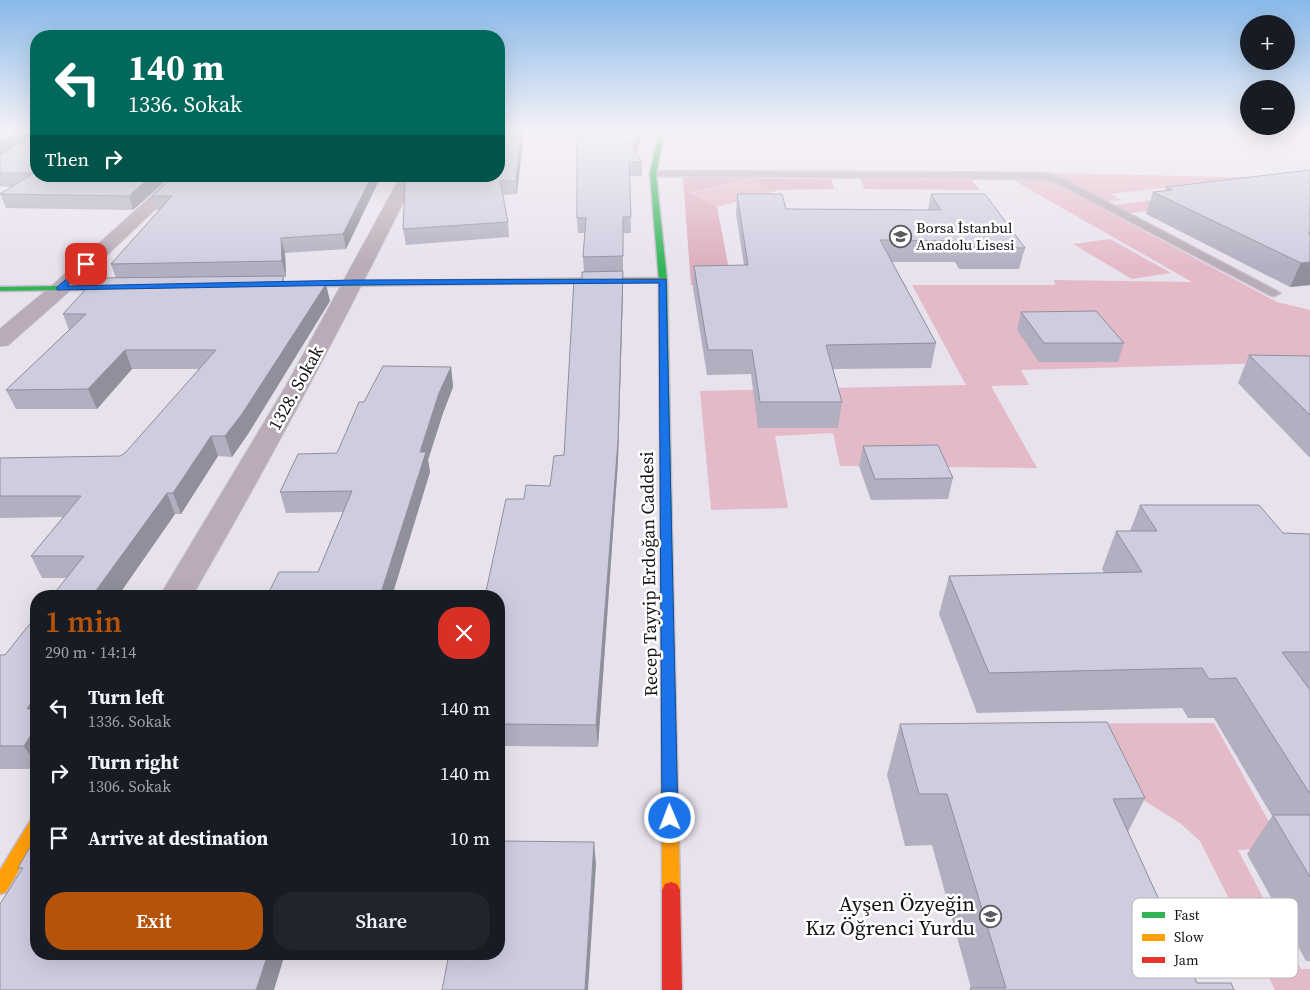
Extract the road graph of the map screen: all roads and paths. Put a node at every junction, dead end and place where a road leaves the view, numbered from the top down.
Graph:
1 (653, 176) edge
2 (1047, 176) edge
3 (176, 182) edge
4 (406, 182) edge
5 (663, 280) junction
6 (355, 283) junction
7 (237, 285) edge
8 (139, 287) edge
9 (0, 289) edge
10 (60, 289) junction
11 (1274, 292) dead end
12 (0, 340) edge
13 (179, 590) edge
14 (30, 836) edge
15 (0, 886) edge
16 (672, 990) edge

1 - 5 street, Recep Tayyip Erdoğan Caddesi
2 - 11 lane
3 - 10 street
4 - 6 street, 1328. Sokak
5 - 6 street
5 - 16 street, Recep Tayyip Erdoğan Caddesi
6 - 7 street
6 - 13 street, 1328. Sokak
8 - 10 street
9 - 10 street
10 - 12 street
14 - 15 street

